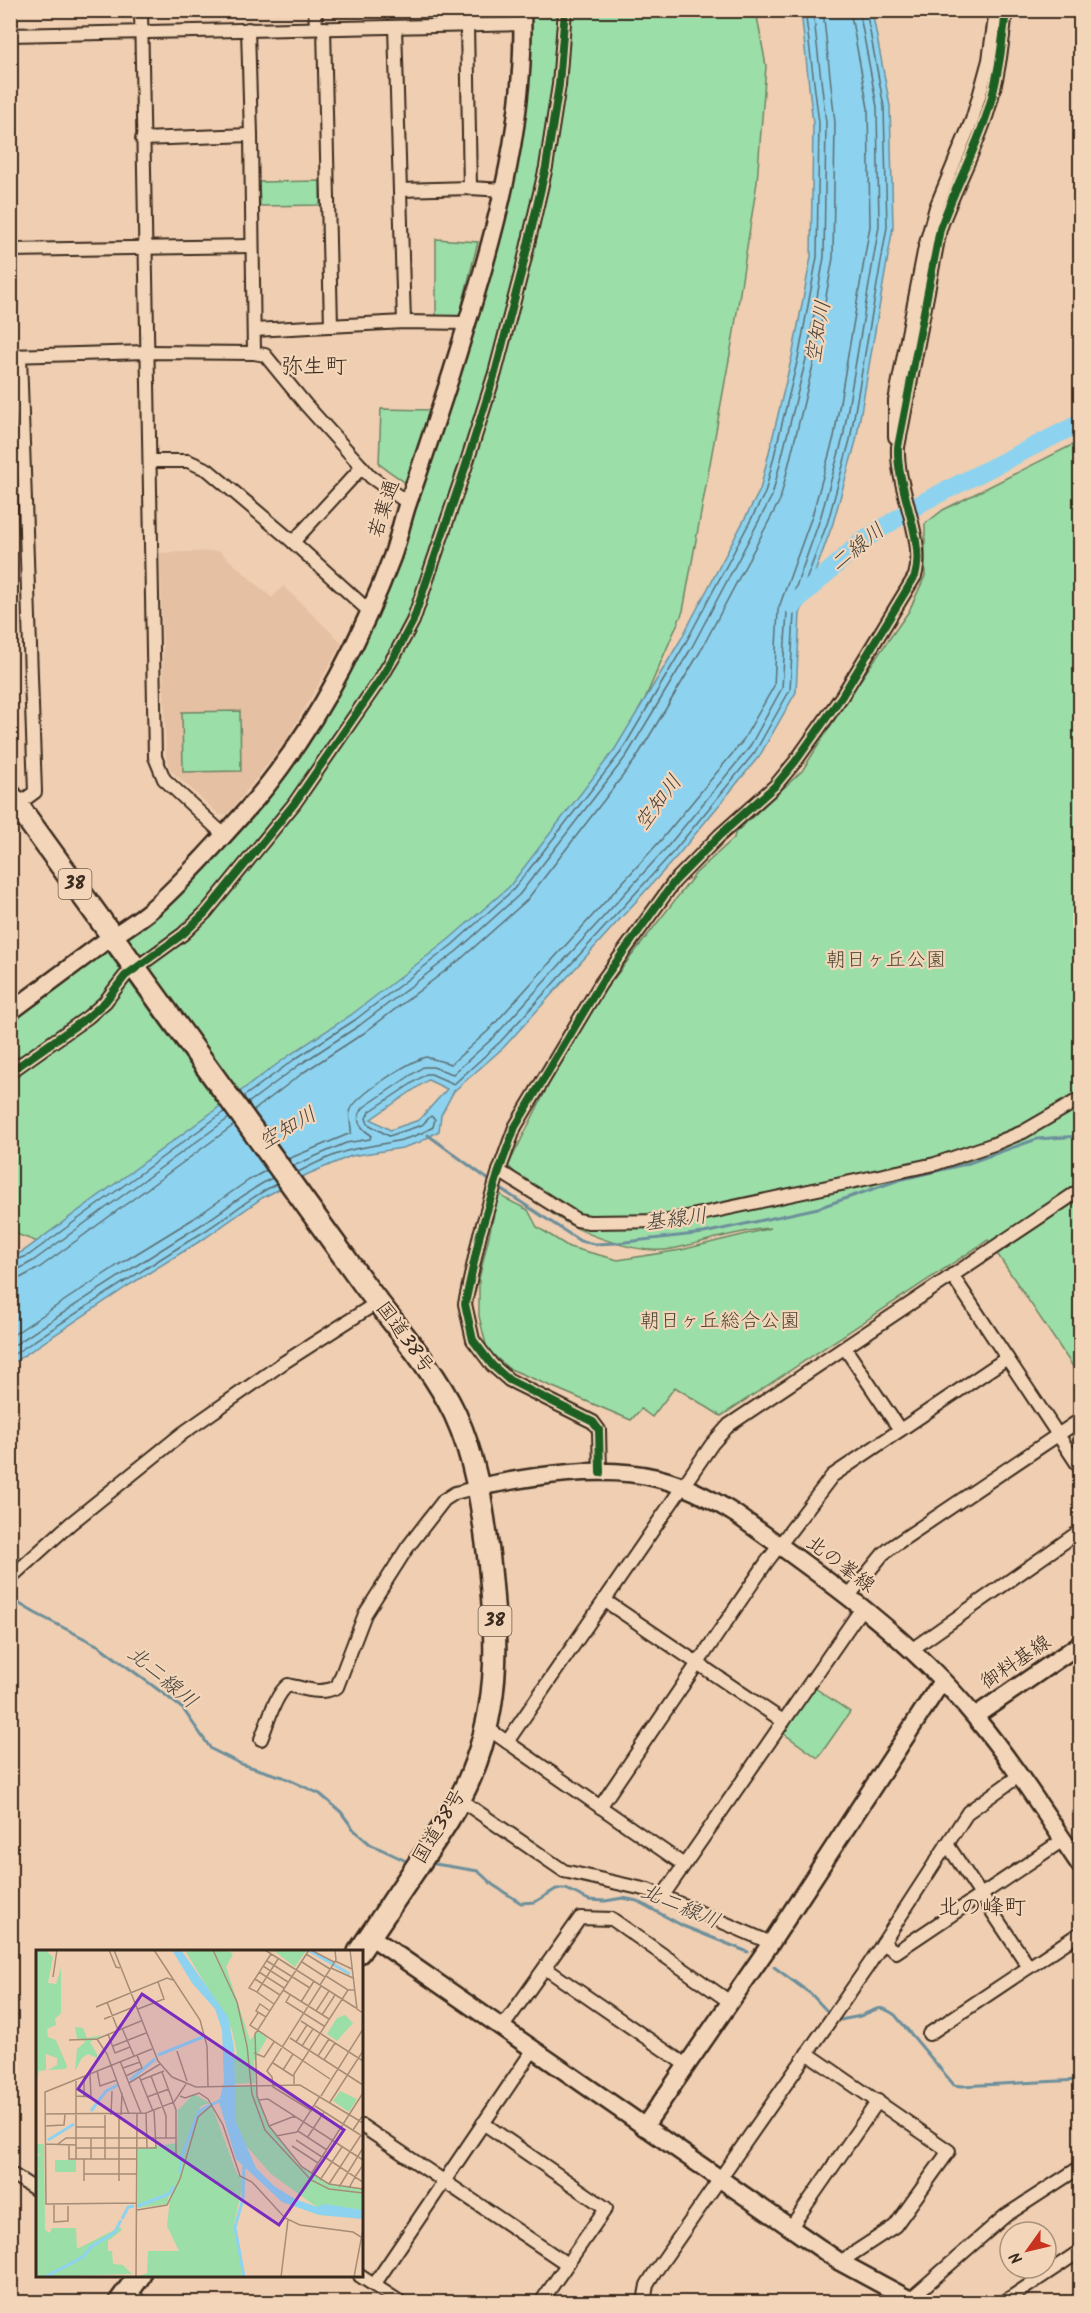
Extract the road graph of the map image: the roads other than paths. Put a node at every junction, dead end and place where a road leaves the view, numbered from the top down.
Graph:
1 (141, 10) edge
2 (315, 10) edge
3 (565, 10) edge
4 (996, 10) edge
5 (1006, 10) edge
6 (522, 17) edge
7 (467, 25) junction
8 (320, 27) junction
9 (395, 27) junction
10 (248, 29) junction
11 (141, 32) junction
12 (10, 35) edge
13 (251, 135) junction
14 (142, 138) junction
15 (470, 188) junction
16 (400, 190) junction
17 (504, 190) junction
18 (251, 246) junction
19 (146, 247) junction
20 (10, 250) edge
21 (404, 322) junction
22 (467, 323) junction
23 (331, 326) junction
24 (254, 330) junction
25 (146, 352) junction
26 (254, 352) junction
27 (15, 356) edge
28 (898, 447) junction
29 (150, 460) junction
30 (362, 467) junction
31 (408, 503) junction
32 (293, 542) junction
33 (369, 612) junction
34 (13, 803) edge
35 (224, 836) junction
36 (113, 937) junction
37 (138, 971) junction
38 (10, 1012) edge
39 (10, 1072) edge
40 (1080, 1099) edge
41 (499, 1170) junction
42 (1080, 1190) edge
43 (952, 1275) junction
44 (372, 1295) junction
45 (845, 1348) junction
46 (1007, 1358) junction
47 (1080, 1420) edge
48 (900, 1430) junction
49 (1058, 1435) junction
50 (1080, 1468) edge
51 (600, 1473) junction
52 (683, 1486) junction
53 (478, 1487) junction
54 (1080, 1532) edge
55 (780, 1546) junction
56 (10, 1578) edge
57 (848, 1597) junction
58 (604, 1600) junction
59 (862, 1608) junction
60 (911, 1650) junction
61 (1078, 1650) edge
62 (697, 1663) junction
63 (942, 1681) junction
64 (975, 1716) junction
65 (783, 1721) junction
66 (487, 1728) junction
67 (261, 1739) dead end
68 (507, 1742) junction
69 (1020, 1775) junction
70 (459, 1799) junction
71 (600, 1807) junction
72 (947, 1844) junction
73 (1074, 1851) edge
74 (684, 1865) junction
75 (981, 1895) junction
76 (662, 1898) junction
77 (1080, 1933) edge
78 (771, 1943) junction
79 (883, 1943) junction
80 (364, 1944) edge
81 (1029, 1967) junction
82 (545, 1968) junction
83 (730, 2002) junction
84 (502, 2028) junction
85 (929, 2034) dead end
86 (533, 2050) junction
87 (807, 2053) junction
88 (686, 2066) junction
89 (878, 2102) junction
90 (483, 2123) junction
91 (363, 2127) edge
92 (644, 2127) junction
93 (1080, 2170) edge
94 (10, 2173) edge
95 (719, 2178) junction
96 (443, 2181) junction
97 (36, 2191) edge
98 (790, 2227) junction
99 (1080, 2251) edge
100 (840, 2262) junction
101 (567, 2264) junction
102 (361, 2277) edge
103 (374, 2286) junction
104 (911, 2301) edge
105 (400, 2302) edge
106 (542, 2302) edge
107 (644, 2302) edge
108 (1004, 2302) edge

1 - 11 street
2 - 8 street
3 - 37 street
4 - 28 street
5 - 28 street
6 - 7 street
6 - 17 street, 若葉通
7 - 9 street
7 - 15 street
8 - 9 street
8 - 10 street
8 - 23 street
9 - 16 street
10 - 11 street
10 - 13 street
11 - 12 street
11 - 14 street
13 - 14 street
13 - 18 street
14 - 19 street
15 - 16 street
15 - 17 street
16 - 21 street
17 - 22 street, 若葉通
18 - 19 street
18 - 24 street
19 - 20 street
19 - 25 street
21 - 22 street
21 - 23 street
22 - 31 street, 若葉通
23 - 24 street
24 - 26 street
25 - 26 street
25 - 27 street
25 - 29 street
26 - 30 street
27 - 34 street
28 - 41 street
29 - 32 street
29 - 35 street
30 - 31 street
30 - 32 street
31 - 33 street, 若葉通
32 - 33 street
33 - 35 street, 若葉通
34 - 36 highway, 国道38号 / 38
35 - 36 street, 若葉通
36 - 37 highway, 国道38号 / 38
36 - 38 street, 若葉通
37 - 39 street
37 - 44 highway, 国道38号 / 38
40 - 41 street
41 - 51 street
42 - 43 street
43 - 45 street
43 - 46 street
44 - 53 highway, 国道38号 / 38
44 - 56 street
45 - 48 street
45 - 52 street
46 - 48 street
46 - 49 street
47 - 49 street
48 - 55 street
49 - 50 street
49 - 57 street
51 - 52 street, 北の峯線
51 - 53 street, 北の峯線
52 - 55 street, 北の峯線
52 - 58 street
53 - 66 highway, 国道38号 / 38
53 - 67 street
54 - 60 street
55 - 57 street, 北の峯線
55 - 62 street
57 - 59 street, 北の峯線
58 - 62 street
58 - 68 street
59 - 60 street, 北の峯線
59 - 65 street
60 - 63 street, 北の峯線
61 - 64 street, 御料基線
62 - 65 street
62 - 71 street
63 - 64 street, 北の峯線
63 - 78 street
64 - 69 street, 北の峯線
65 - 74 street
66 - 68 street
66 - 70 highway, 国道38号 / 38
68 - 71 street
69 - 72 street
69 - 73 street, 北の峯線
70 - 76 street
70 - 80 highway, 国道38号 / 38
71 - 74 street
72 - 75 street
72 - 79 street
73 - 75 street
74 - 76 street
75 - 79 street
75 - 81 street
76 - 78 street
77 - 81 street
78 - 83 street
79 - 87 street
80 - 84 street
81 - 85 street
82 - 83 street
82 - 84 street
82 - 88 street
83 - 88 street
84 - 86 street
86 - 90 street
86 - 92 street
87 - 89 street
87 - 95 street
88 - 92 street
89 - 98 street
89 - 100 street
90 - 96 street
90 - 101 street
91 - 96 street
92 - 95 street
93 - 104 street
94 - 97 street
95 - 98 street
95 - 107 street
96 - 101 street
96 - 103 street
98 - 100 street
99 - 108 street
100 - 104 street
101 - 106 street
102 - 103 street
103 - 105 street

